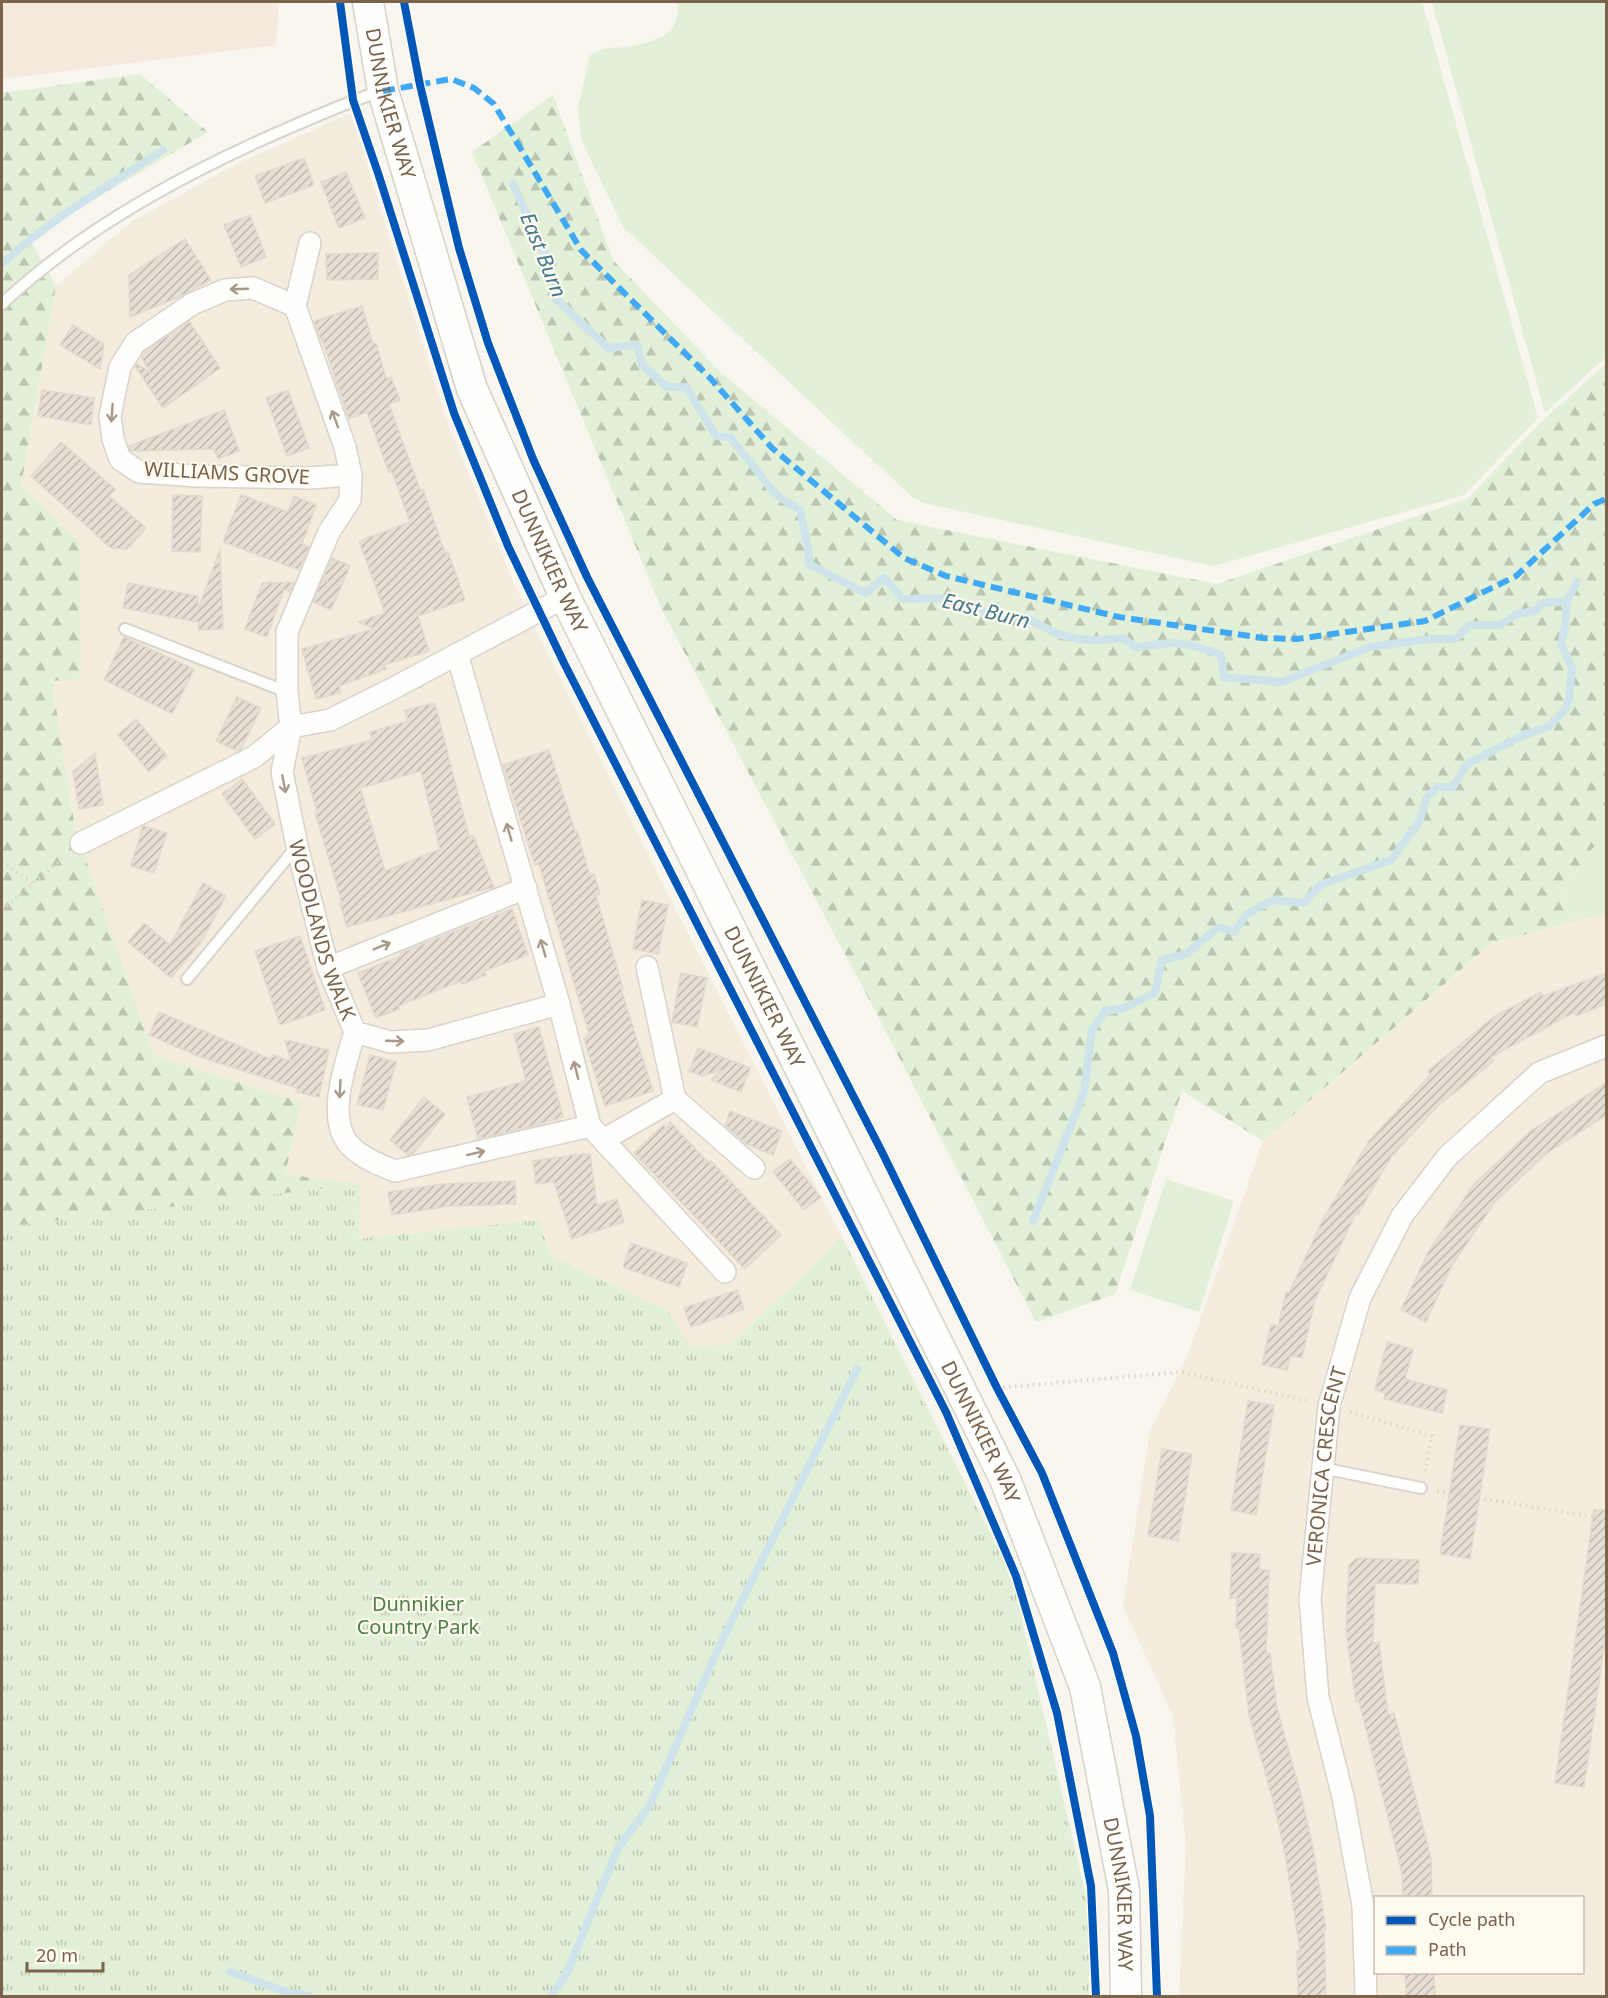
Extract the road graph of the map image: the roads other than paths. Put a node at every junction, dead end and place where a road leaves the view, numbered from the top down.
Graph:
1 (368, 2) edge
2 (383, 91) junction
3 (310, 243) dead end
4 (2, 304) edge
5 (294, 306) junction
6 (351, 475) junction
7 (565, 597) junction
8 (125, 629) dead end
9 (457, 654) junction
10 (288, 692) junction
11 (291, 727) junction
12 (81, 843) road end
13 (297, 846) junction
14 (526, 888) junction
15 (647, 967) dead end
16 (328, 968) junction
17 (187, 979) dead end
18 (559, 1004) junction
19 (355, 1032) junction
20 (1606, 1046) edge
21 (675, 1099) junction
22 (597, 1133) junction
23 (754, 1168) dead end
24 (725, 1272) dead end
25 (1322, 1468) junction
26 (1421, 1488) road end
27 (1126, 1996) edge
28 (1366, 1996) edge

1 - 2 main road, DUNNIKIER WAY
2 - 4 lane
2 - 7 main road, DUNNIKIER WAY
3 - 5 street
6 -> 5 street
5 -> 6 street, WILLIAMS GROVE
6 - 10 street, WOODLANDS WALK
7 - 9 street
7 - 27 main road, DUNNIKIER WAY
8 - 10 lane
9 - 11 street
14 -> 9 street
10 - 11 street, WOODLANDS WALK
11 - 12 street
11 -> 13 street, WOODLANDS WALK
13 - 16 street, WOODLANDS WALK
13 - 17 lane
16 -> 14 street
18 -> 14 street
15 - 21 street
16 - 19 street, WOODLANDS WALK
19 -> 18 street, WOODLANDS WALK
22 -> 18 street
19 -> 22 street
20 - 25 street, VERONICA CRESCENT
21 - 22 street
21 - 23 street
22 - 24 street
25 - 26 lane
25 - 28 street, VERONICA CRESCENT

